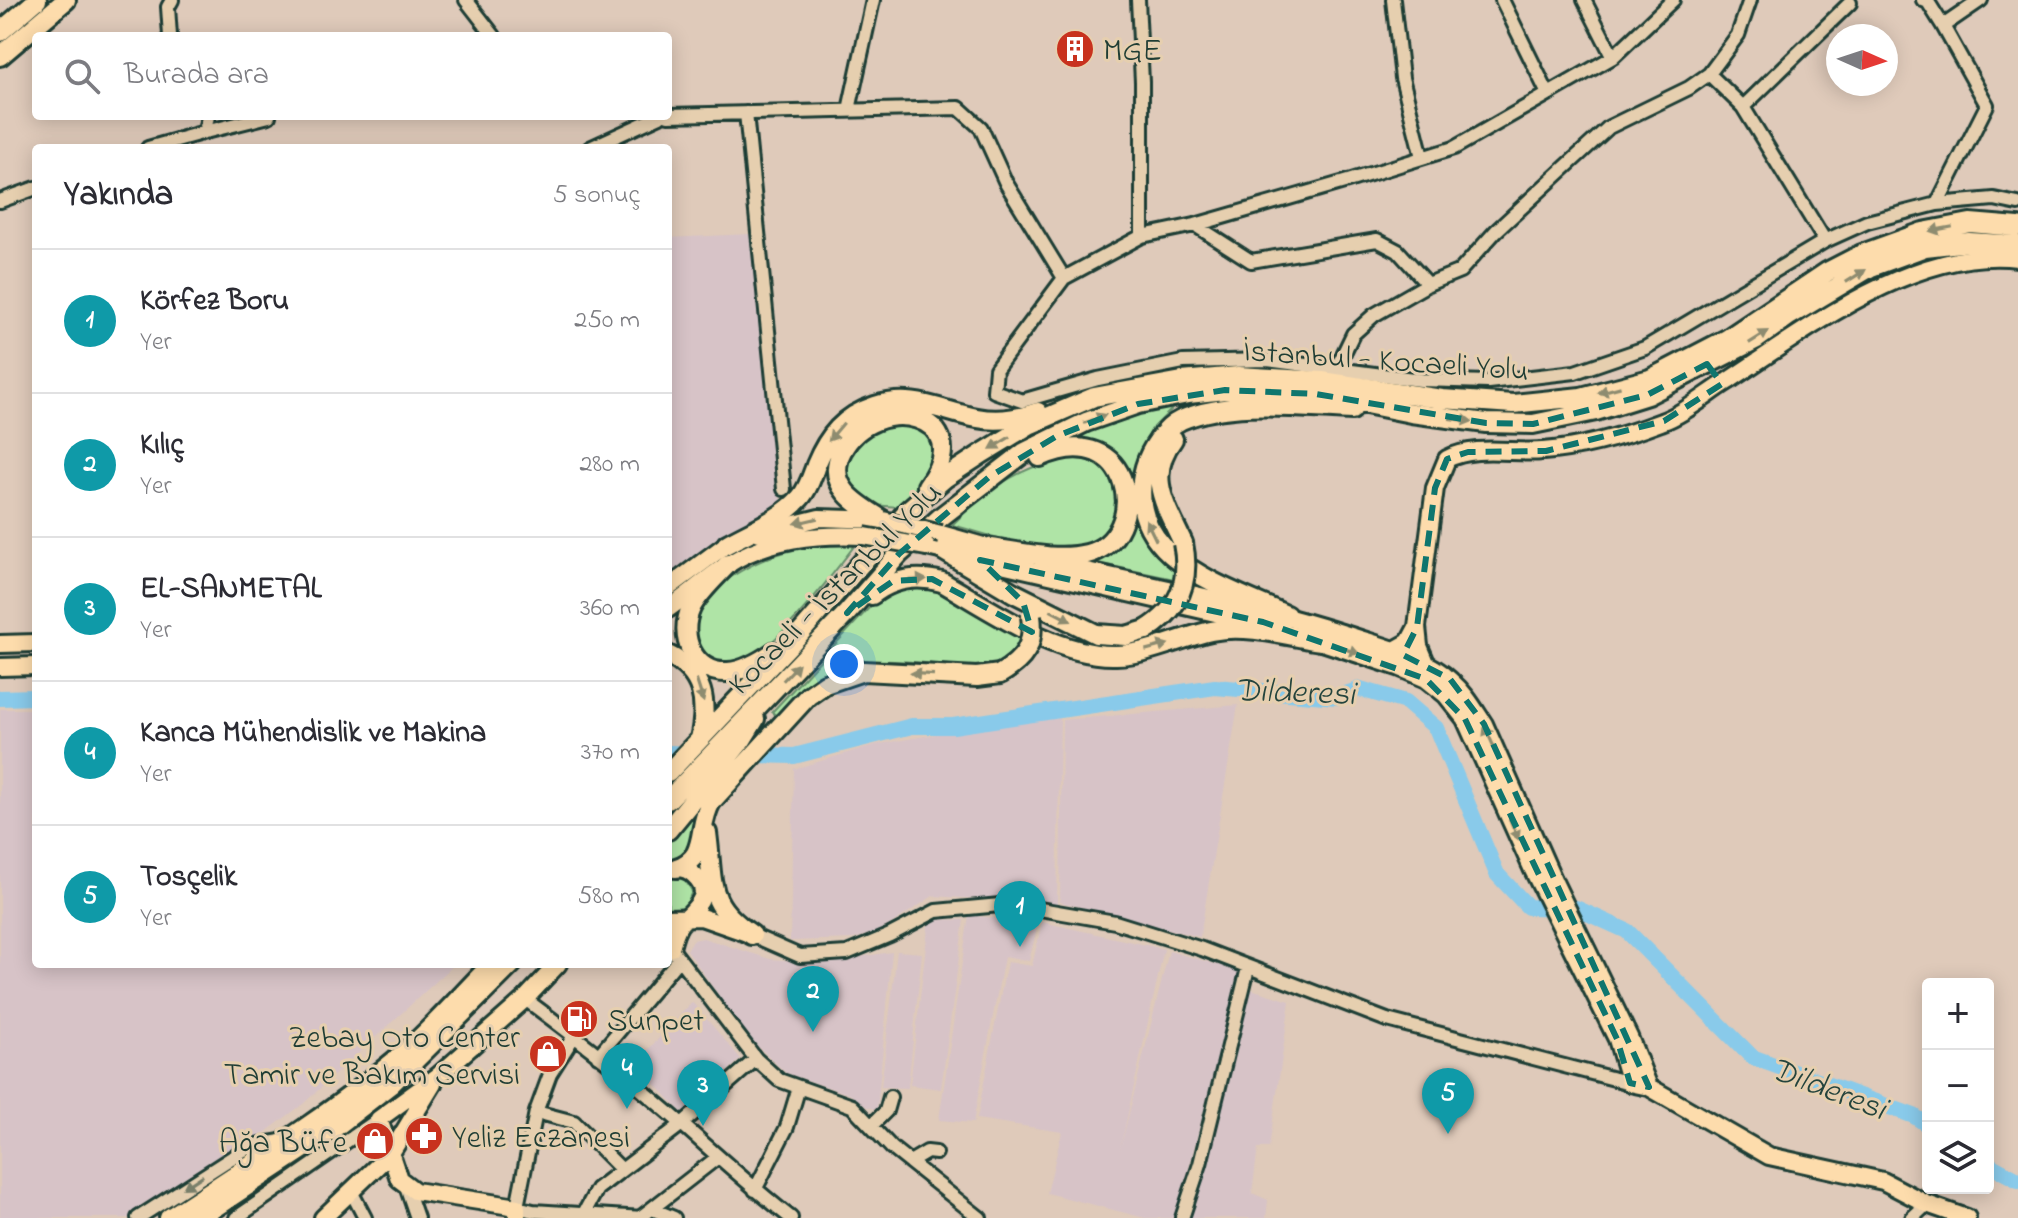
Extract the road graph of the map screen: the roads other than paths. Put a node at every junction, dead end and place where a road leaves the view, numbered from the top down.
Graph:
1 (37, 0) edge
2 (66, 0) edge
3 (172, 0) edge
4 (466, 0) edge
5 (873, 0) edge
6 (1138, 0) edge
7 (1393, 0) edge
8 (1502, 0) edge
9 (1584, 0) edge
10 (1673, 0) edge
11 (1750, 0) edge
12 (1923, 0) edge
13 (1981, 0) edge
14 (1851, 1) edge
15 (1943, 26) junction
16 (0, 32) edge
17 (170, 32) edge
18 (491, 32) edge
19 (0, 56) edge
20 (1613, 57) junction
21 (1709, 74) junction
22 (1548, 94) junction
23 (1743, 107) junction
24 (849, 110) junction
25 (746, 113) junction
26 (672, 115) edge
27 (207, 120) edge
28 (253, 120) edge
29 (651, 120) edge
30 (205, 132) junction
31 (162, 144) edge
32 (599, 144) edge
33 (1422, 157) junction
34 (32, 189) edge
35 (0, 201) edge
36 (1937, 204) junction
37 (2018, 204) edge
38 (1195, 225) junction
39 (2018, 227) edge
40 (1142, 236) junction
41 (1825, 241) junction
42 (2018, 245) edge
43 (2018, 258) edge
44 (1064, 278) junction
45 (1428, 284) junction
46 (1707, 364) junction
47 (1337, 367) junction
48 (1722, 384) junction
49 (1094, 397) junction
50 (1245, 408) junction
51 (1411, 413) junction
52 (989, 477) junction
53 (784, 489) dead end
54 (908, 510) junction
55 (883, 520) junction
56 (727, 544) junction
57 (938, 544) junction
58 (984, 547) junction
59 (728, 564) junction
60 (672, 585) edge
61 (1014, 593) junction
62 (672, 606) edge
63 (847, 613) junction
64 (1286, 615) junction
65 (1417, 627) junction
66 (797, 637) junction
67 (1320, 641) junction
68 (32, 643) edge
69 (0, 644) edge
70 (1393, 651) junction
71 (672, 658) edge
72 (1427, 665) junction
73 (32, 666) edge
74 (0, 667) edge
75 (700, 739) junction
76 (672, 769) edge
77 (698, 779) junction
78 (728, 784) junction
79 (672, 797) edge
80 (672, 823) edge
81 (672, 868) edge
82 (689, 916) junction
83 (672, 918) edge
84 (752, 935) junction
85 (673, 948) edge
86 (488, 968) edge
87 (508, 968) edge
88 (554, 968) edge
89 (659, 968) edge
90 (1248, 968) junction
91 (525, 999) junction
92 (574, 1036) junction
93 (598, 1056) junction
94 (756, 1059) junction
95 (438, 1076) junction
96 (1630, 1083) junction
97 (799, 1087) junction
98 (1649, 1087) junction
99 (890, 1097) dead end
100 (536, 1112) junction
101 (379, 1119) junction
102 (682, 1124) junction
103 (871, 1126) junction
104 (288, 1140) junction
105 (391, 1153) junction
106 (936, 1153) dead end
107 (718, 1157) junction
108 (910, 1162) junction
109 (622, 1170) junction
110 (406, 1186) junction
111 (755, 1190) junction
112 (352, 1193) junction
113 (1927, 1204) junction
114 (257, 1205) junction
115 (967, 1206) junction
116 (517, 1212) edge
117 (583, 1215) junction
118 (645, 1215) edge
119 (138, 1218) edge
120 (169, 1218) edge
121 (199, 1218) edge
122 (236, 1218) edge
123 (264, 1218) edge
124 (323, 1218) edge
125 (365, 1218) edge
126 (417, 1218) edge
127 (674, 1218) edge
128 (791, 1218) edge
129 (956, 1218) edge
130 (980, 1218) edge
131 (1182, 1218) edge
132 (1912, 1218) edge
133 (1967, 1218) edge

1 - 16 highway
2 - 19 highway
3 - 17 street
4 - 18 street
5 - 24 street
6 - 40 street
7 - 33 street
8 - 22 street
9 - 20 street
10 - 20 street
11 - 21 street
12 - 15 street
13 - 15 street
14 - 23 street
15 - 36 street
20 - 22 street
21 - 23 street
21 - 45 street
22 - 33 street
23 - 41 street
24 - 25 street
24 - 44 street
25 - 26 street
25 - 53 street
27 - 30 street
28 - 30 street
29 - 32 street
30 - 31 street
33 - 38 street
34 - 35 street
36 - 37 street
36 - 41 street
38 - 40 street
38 - 45 street
39 -> 49 highway, İstanbul - Kocaeli Yolu
40 - 44 street
41 - 47 street
46 -> 42 highway, Kocaeli - İstanbul Yolu
43 - 48 main road
44 - 47 street
45 - 47 street
46 - 48 main road
51 -> 46 highway, Kocaeli - İstanbul Yolu
48 - 65 main road
49 -> 54 highway, İstanbul - Kocaeli Yolu
49 -> 56 highway
50 - 51 highway
61 -> 50 highway, bridge
64 -> 50 highway
52 -> 51 highway, Kocaeli - İstanbul Yolu
52 - 58 highway
52 - 63 highway, Kocaeli - İstanbul Yolu
54 - 55 highway
54 - 66 highway, İstanbul - Kocaeli Yolu
55 -> 56 main road
55 - 57 main road, bridge
56 - 60 main road
57 - 58 main road
57 - 59 main road, bridge
57 - 61 highway
57 - 67 main road
58 - 64 main road
59 - 62 main road
59 - 66 highway
61 -> 78 highway, bridge
63 -> 67 highway
77 -> 63 highway, Kocaeli - İstanbul Yolu
64 - 70 main road
65 - 70 main road
65 - 72 main road
66 - 75 highway, İstanbul - Kocaeli Yolu
67 -> 96 main road
68 - 69 main road
70 - 72 main road
71 -> 75 highway
98 -> 72 main road
73 - 74 main road
75 - 76 highway, İstanbul - Kocaeli Yolu
77 - 79 highway
77 - 80 highway
78 - 81 highway
78 - 84 highway
81 - 82 main road
82 - 83 main road
82 - 84 main road
82 - 85 main road
84 - 90 street
85 - 94 street
86 - 104 highway
87 - 121 highway
88 - 91 main road
89 - 93 street
90 - 96 street
90 - 131 street
91 - 92 street
91 - 95 main road
92 - 93 street
92 - 100 street
93 - 102 street
94 - 97 street
94 - 102 street
95 - 101 main road
95 - 105 main road
96 - 98 main road
97 - 103 street
97 - 111 street
98 - 113 main road
99 - 103 street
100 - 109 street
100 - 116 street
101 - 105 main road
101 - 114 street
102 - 107 street
102 - 109 street
103 - 108 street
104 -> 119 street
104 - 120 highway
105 - 110 main road
105 - 112 main road
106 - 108 street
107 - 111 street
107 - 118 street
108 - 115 street
109 - 117 street
110 - 116 main road
110 - 126 street
111 - 128 street
112 - 124 main road
112 - 125 street
113 - 132 street
113 - 133 main road
114 - 122 street
114 - 123 street
115 - 129 street
115 - 130 street
116 - 117 street
117 - 118 street
118 - 127 street

